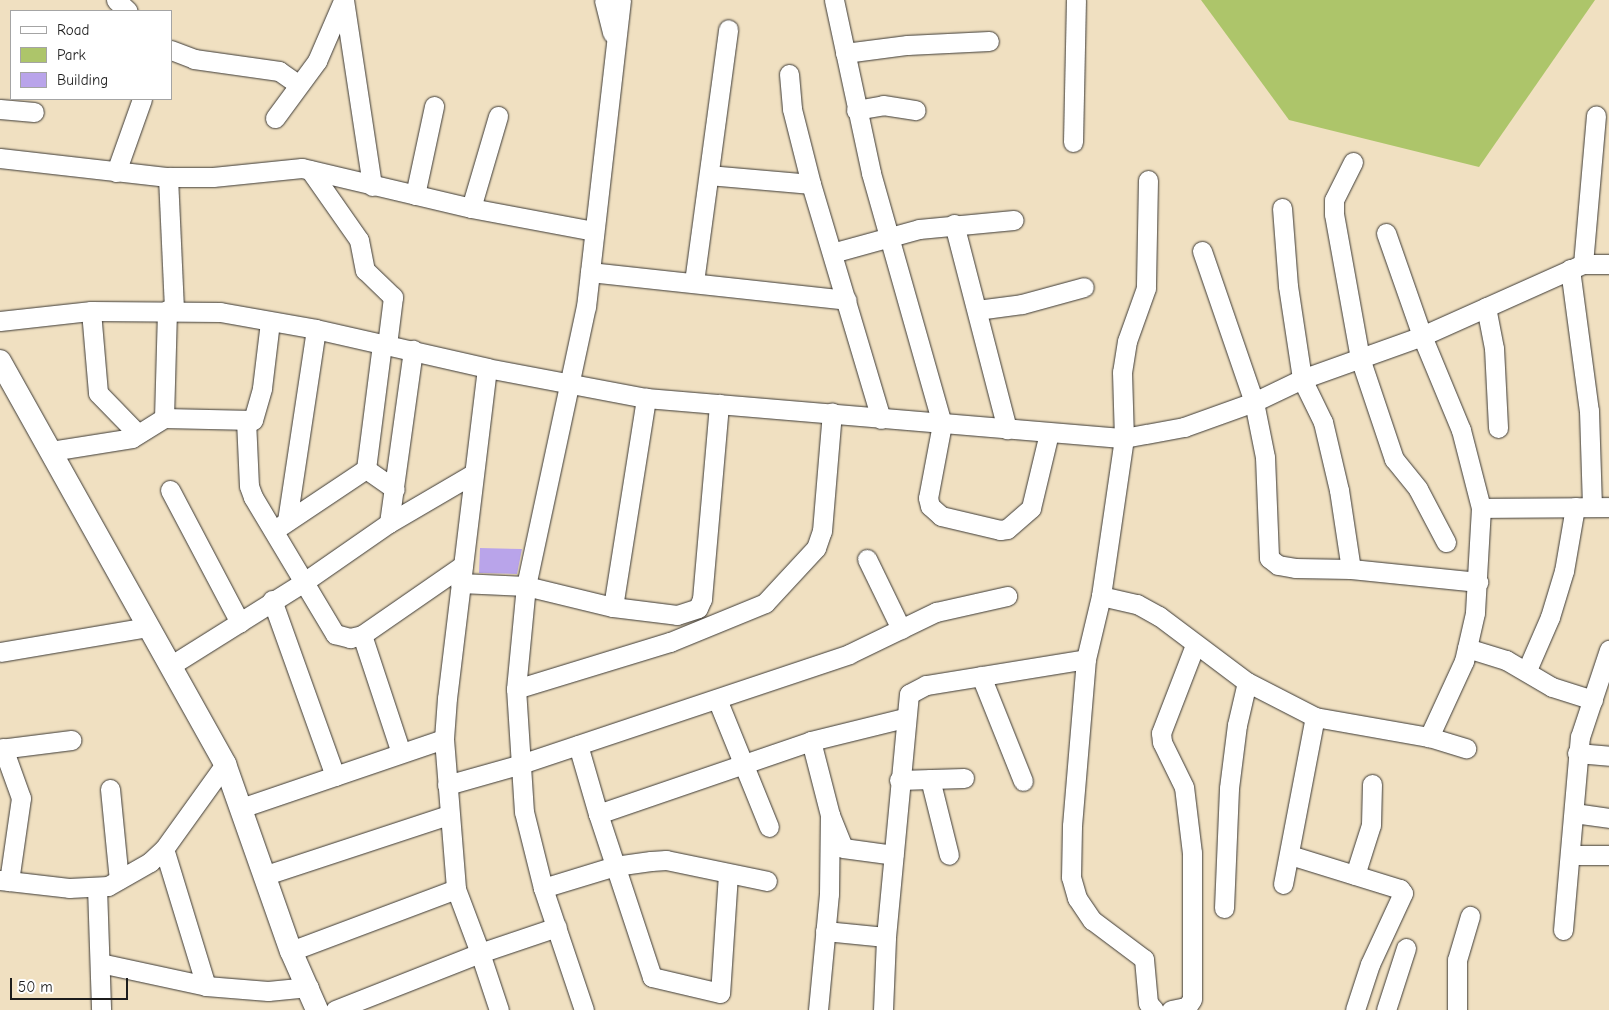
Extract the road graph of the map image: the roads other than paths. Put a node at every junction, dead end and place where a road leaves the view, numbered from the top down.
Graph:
1 (116, 0) edge
2 (344, 0) edge
3 (604, 0) edge
4 (621, 0) edge
5 (834, 0) edge
6 (1076, 0) edge
7 (127, 10) edge
8 (728, 30) dead end
9 (615, 41) junction
10 (989, 41) dead end
11 (172, 50) edge
12 (845, 53) junction
13 (790, 74) dead end
14 (299, 85) junction
15 (142, 100) edge
16 (434, 106) dead end
17 (0, 109) edge
18 (856, 110) junction
19 (916, 110) dead end
20 (34, 112) dead end
21 (498, 116) dead end
22 (1596, 116) dead end
23 (275, 118) dead end
24 (1073, 142) dead end
25 (0, 158) edge
26 (1353, 162) dead end
27 (310, 170) junction
28 (116, 172) junction
29 (709, 175) junction
30 (168, 177) junction
31 (1148, 180) dead end
32 (811, 184) junction
33 (372, 186) junction
34 (415, 194) junction
35 (471, 208) junction
36 (1282, 208) dead end
37 (1014, 220) dead end
38 (954, 224) junction
39 (594, 231) junction
40 (1386, 233) dead end
41 (888, 236) junction
42 (1202, 251) dead end
43 (832, 253) junction
44 (1609, 264) edge
45 (1577, 266) junction
46 (590, 272) junction
47 (694, 282) junction
48 (1084, 287) dead end
49 (846, 300) junction
50 (1486, 307) junction
51 (171, 310) junction
52 (977, 310) junction
53 (91, 311) junction
54 (0, 321) edge
55 (270, 322) junction
56 (316, 329) junction
57 (1422, 336) junction
58 (384, 345) junction
59 (414, 350) junction
60 (1360, 358) junction
61 (0, 361) edge
62 (487, 368) junction
63 (1302, 379) junction
64 (569, 385) junction
65 (646, 398) junction
66 (1254, 402) junction
67 (719, 404) junction
68 (832, 412) junction
69 (164, 418) junction
70 (881, 419) junction
71 (246, 420) junction
72 (942, 424) junction
73 (1498, 428) dead end
74 (1007, 429) junction
75 (1049, 433) junction
76 (138, 434) junction
77 (1124, 438) junction
78 (51, 451) junction
79 (366, 469) junction
80 (473, 474) junction
81 (395, 489) junction
82 (170, 490) dead end
83 (1592, 507) edge
84 (1481, 508) junction
85 (389, 523) junction
86 (281, 525) junction
87 (1446, 542) dead end
88 (867, 559) dead end
89 (1352, 569) junction
90 (462, 574) junction
91 (304, 582) junction
92 (1478, 582) junction
93 (526, 586) junction
94 (1007, 596) dead end
95 (1101, 596) junction
96 (272, 600) junction
97 (613, 607) junction
98 (240, 623) junction
99 (148, 627) junction
100 (901, 629) junction
101 (362, 635) junction
102 (1195, 645) junction
103 (1467, 648) junction
104 (1609, 650) edge
105 (0, 652) edge
106 (1086, 659) junction
107 (170, 666) junction
108 (1528, 670) junction
109 (980, 676) junction
110 (1247, 682) junction
111 (516, 689) junction
112 (717, 699) junction
113 (1592, 700) junction
114 (1315, 717) junction
115 (904, 718) junction
116 (1429, 738) junction
117 (444, 739) junction
118 (71, 740) dead end
119 (811, 741) junction
120 (578, 745) junction
121 (1, 748) edge
122 (1466, 748) dead end
123 (401, 753) junction
124 (1578, 753) junction
125 (1609, 756) edge
126 (225, 764) junction
127 (521, 764) junction
128 (745, 765) junction
129 (335, 776) junction
130 (964, 778) dead end
131 (930, 779) junction
132 (899, 780) junction
133 (1023, 781) dead end
134 (1372, 784) dead end
135 (447, 785) junction
136 (110, 789) dead end
137 (241, 808) junction
138 (1574, 813) junction
139 (598, 814) junction
140 (448, 815) junction
141 (830, 815) junction
142 (1609, 818) edge
143 (769, 827) dead end
144 (164, 849) junction
145 (949, 854) dead end
146 (1570, 854) junction
147 (894, 855) junction
148 (1290, 855) junction
149 (1609, 855) edge
150 (615, 866) junction
151 (728, 874) junction
152 (1354, 875) junction
153 (263, 876) junction
154 (5, 880) edge
155 (119, 880) junction
156 (767, 881) dead end
157 (1283, 884) dead end
158 (97, 887) junction
159 (543, 888) junction
160 (456, 889) junction
161 (1224, 908) dead end
162 (1470, 916) dead end
163 (557, 927) junction
164 (1563, 930) dead end
165 (825, 932) junction
166 (886, 937) junction
167 (1406, 948) dead end
168 (290, 950) junction
169 (480, 953) junction
170 (100, 963) junction
171 (206, 986) junction
172 (309, 987) junction
173 (721, 1002) edge
174 (1150, 1009) edge
175 (102, 1010) edge
176 (317, 1010) edge
177 (335, 1010) edge
178 (499, 1010) edge
179 (584, 1010) edge
180 (818, 1010) edge
181 (883, 1010) edge
182 (1171, 1010) edge
183 (1355, 1010) edge
184 (1386, 1010) edge
185 (1457, 1010) edge

1 - 7 street
2 - 14 street
2 - 33 street
3 - 9 street
4 - 9 street
5 - 12 street
6 - 24 street
8 - 29 street
9 - 39 street
10 - 12 street
11 - 14 street
12 - 18 street
13 - 32 street
14 - 23 street
15 - 28 street
16 - 34 street
17 - 20 street
18 - 19 street
18 - 41 street
21 - 35 street
22 - 45 street
25 - 28 street
26 - 60 street
27 - 30 street
27 - 33 street
27 - 58 street
28 - 30 street
29 - 32 street
29 - 47 street
30 - 51 street
31 - 77 street
32 - 43 street
33 - 34 street
34 - 35 street
35 - 39 street
36 - 63 street
37 - 38 street
38 - 41 street
38 - 52 street
39 - 46 street
40 - 57 street
41 - 43 street
41 - 72 street
42 - 66 street
43 - 49 street
44 - 45 street
45 - 50 street
45 - 83 street
46 - 47 street
46 - 64 street
47 - 49 street
48 - 52 street
49 - 70 street
50 - 57 street
50 - 73 street
51 - 53 street
51 - 55 street
51 - 69 street
52 - 74 street
53 - 54 street
53 - 76 street
55 - 56 street
55 - 71 street
56 - 58 street
56 - 86 street
57 - 60 street
57 - 84 street
58 - 59 street
58 - 79 street
59 - 62 street
59 - 81 street
60 - 63 street
60 - 87 street
61 - 78 street
62 - 64 street
62 - 80 street
63 - 66 street
63 - 89 street
64 - 65 street
64 - 93 street
65 - 67 street
65 - 97 street
66 - 77 street
66 - 89 street
67 - 68 street
67 - 97 street
68 - 70 street
68 - 111 street
69 - 71 street
69 - 76 street
70 - 72 street
71 - 86 street
72 - 74 street
72 - 75 street
74 - 75 street
75 - 77 street
76 - 78 street
77 - 95 street
78 - 99 street
79 - 81 street
79 - 86 street
80 - 85 street
80 - 90 street
81 - 85 street
82 - 98 street
83 - 84 street
83 - 108 street
84 - 92 street
85 - 91 street
86 - 91 street
88 - 100 street
89 - 92 street
90 - 93 street
90 - 101 street
90 - 117 street
91 - 96 street
91 - 101 street
92 - 103 street
93 - 97 street
93 - 111 street
94 - 100 street
95 - 102 street
95 - 106 street
96 - 98 street
96 - 129 street
98 - 107 street
99 - 105 street
99 - 107 street
100 - 112 street
101 - 123 street
102 - 110 street
102 - 182 street
103 - 108 street
103 - 116 street
104 - 113 street
106 - 109 street
106 - 174 street
107 - 126 street
108 - 113 street
109 - 115 street
109 - 133 street
110 - 114 street
110 - 161 street
111 - 127 street
112 - 120 street
112 - 128 street
113 - 124 street
114 - 116 street
114 - 148 street
115 - 119 street
115 - 132 street
116 - 122 street
117 - 123 street
117 - 135 street
118 - 121 street
119 - 128 street
119 - 141 street
120 - 127 street
120 - 139 street
121 - 154 street
123 - 129 street
124 - 125 street
124 - 138 street
126 - 137 street
126 - 144 street
127 - 135 street
127 - 159 street
128 - 139 street
128 - 143 street
129 - 137 street
130 - 131 street
131 - 132 street
131 - 145 street
132 - 147 street
134 - 152 street
135 - 140 street
136 - 155 street
137 - 153 street
138 - 142 street
138 - 146 street
139 - 150 street
140 - 153 street
140 - 160 street
141 - 147 street
141 - 165 street
144 - 155 street
144 - 171 street
146 - 149 street
146 - 164 street
147 - 166 street
148 - 152 street
148 - 157 street
150 - 151 street
150 - 159 street
150 - 173 street
151 - 156 street
151 - 173 street
152 - 183 street
153 - 168 street
154 - 158 street
155 - 158 street
158 - 170 street
159 - 163 street
160 - 168 street
160 - 169 street
162 - 185 street
163 - 169 street
163 - 179 street
165 - 166 street
165 - 180 street
166 - 181 street
167 - 184 street
168 - 172 street
169 - 177 street
169 - 178 street
170 - 171 street
170 - 175 street
171 - 172 street
172 - 176 street

